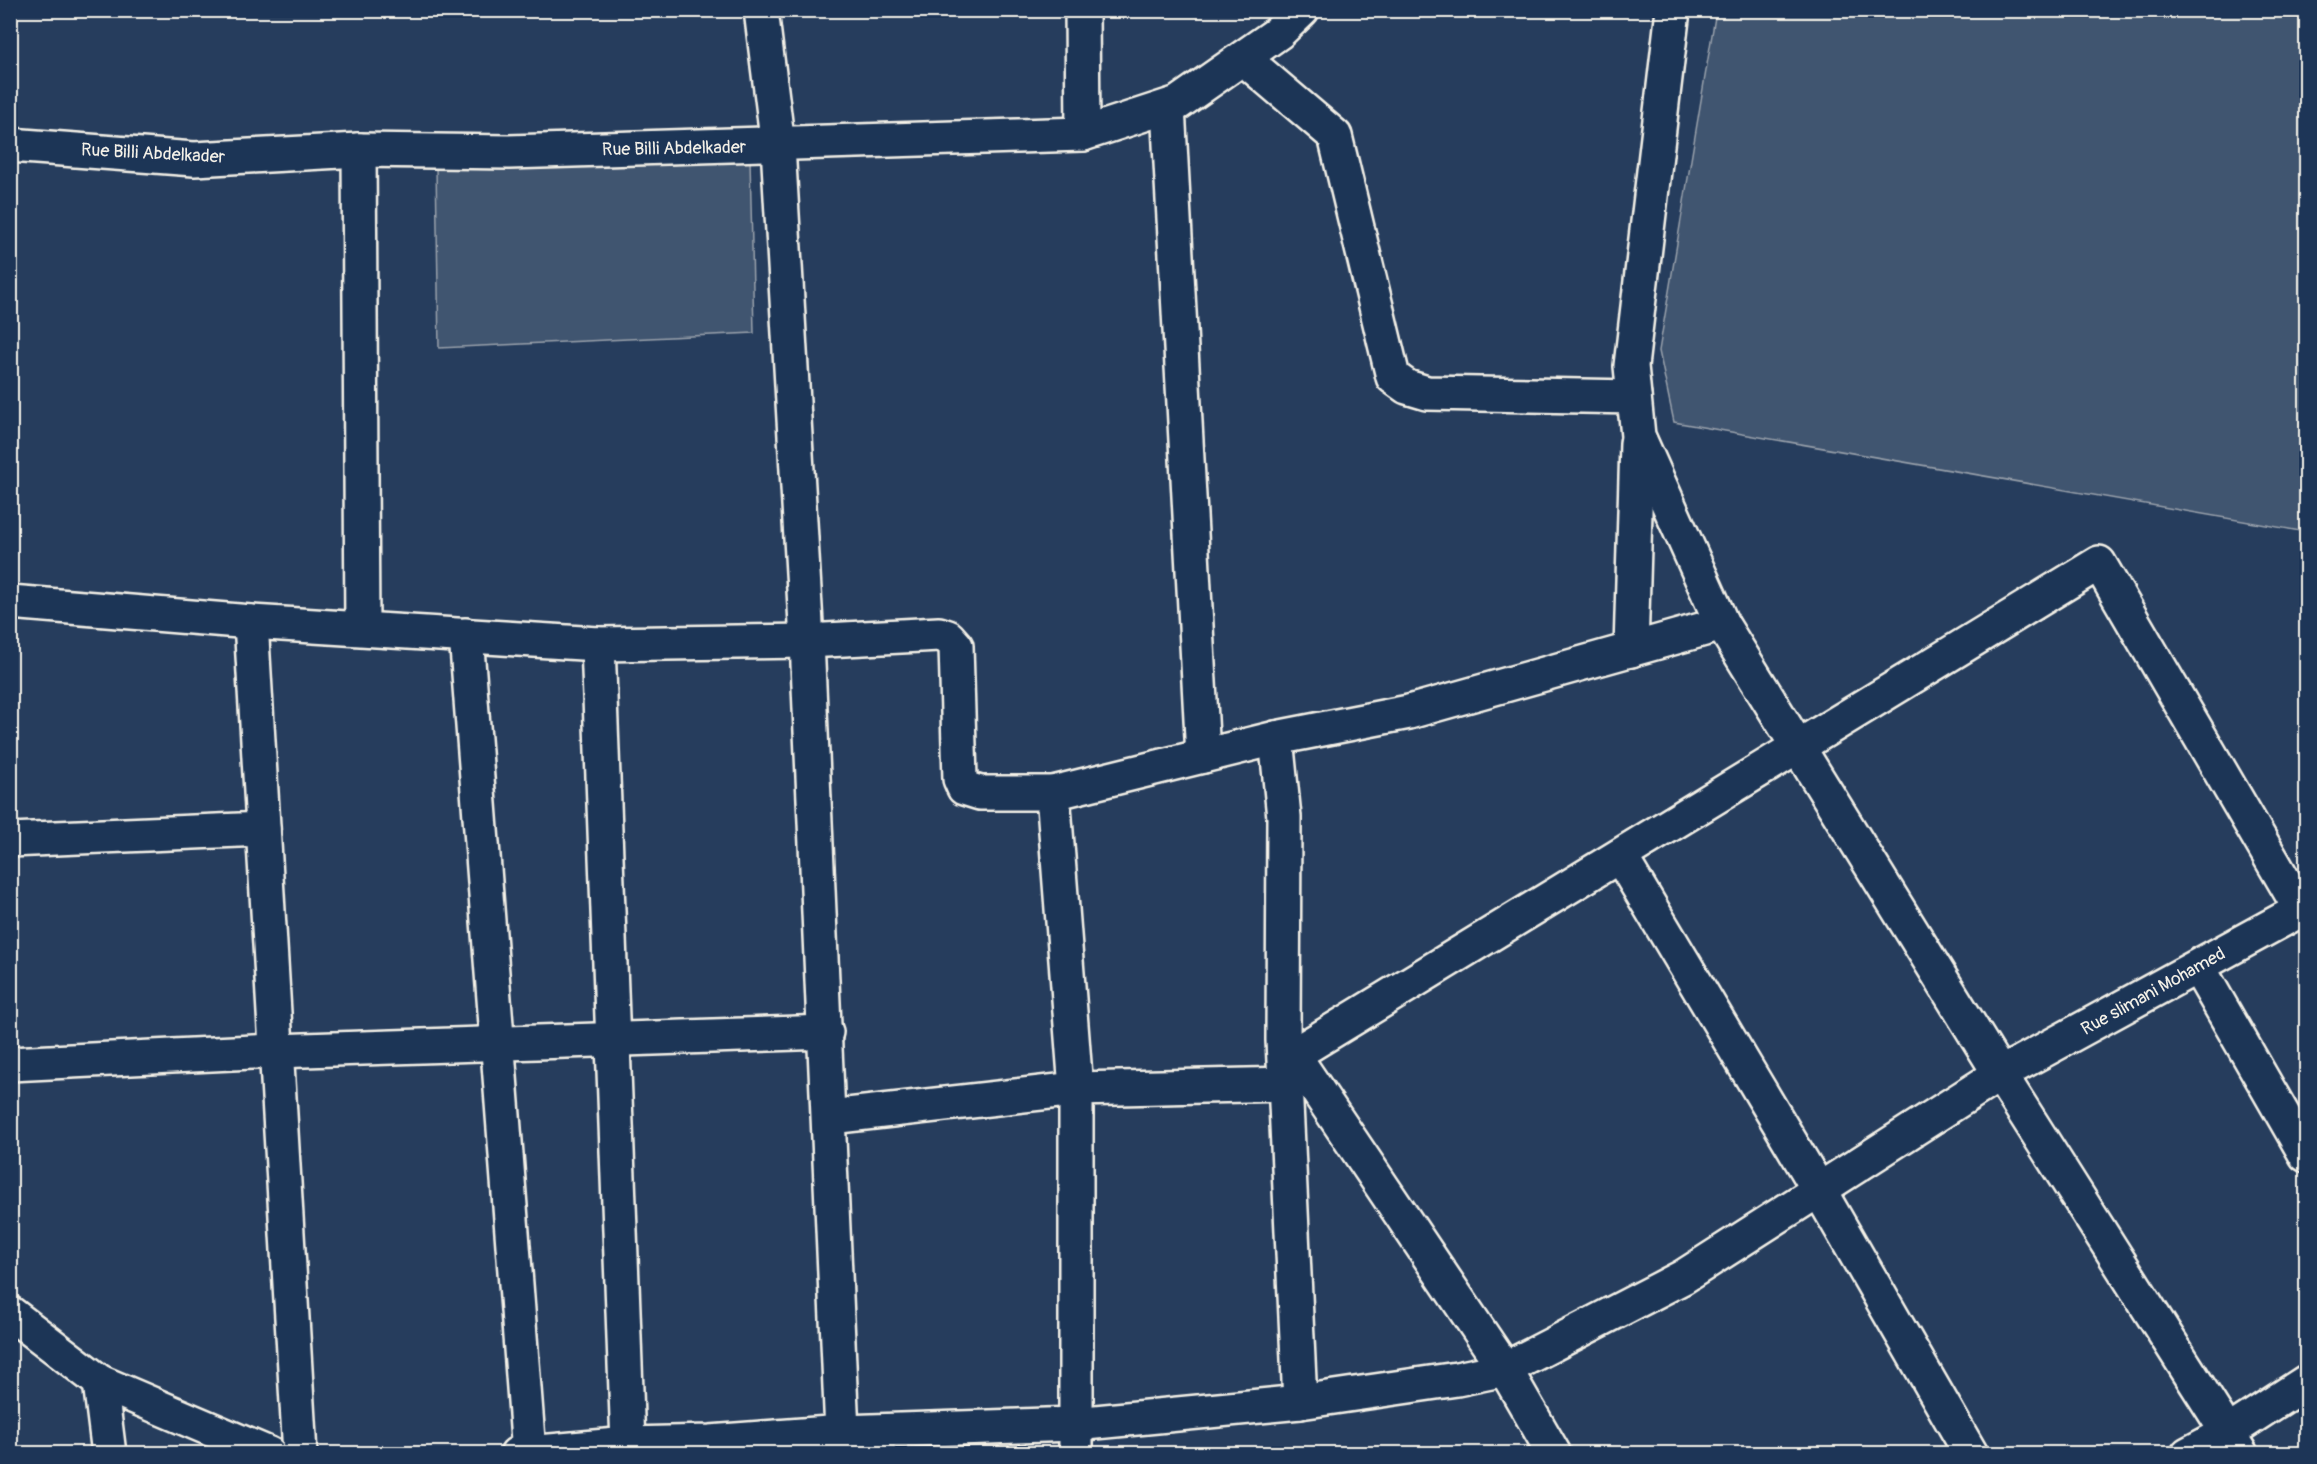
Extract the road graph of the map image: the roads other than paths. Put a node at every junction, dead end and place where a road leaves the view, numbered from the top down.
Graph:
1 (761, 10) edge
2 (1082, 10) edge
3 (1302, 10) edge
4 (1673, 10) edge
5 (1243, 58) junction
6 (1168, 107) junction
7 (1083, 134) junction
8 (10, 145) edge
9 (778, 146) junction
10 (358, 150) junction
11 (1636, 412) junction
12 (10, 602) edge
13 (252, 622) junction
14 (1722, 624) junction
15 (362, 628) junction
16 (466, 635) junction
17 (807, 641) junction
18 (598, 644) junction
19 (1631, 650) junction
20 (1276, 738) junction
21 (1798, 747) junction
22 (1203, 756) junction
23 (1053, 793) junction
24 (263, 829) junction
25 (10, 840) edge
26 (1620, 856) junction
27 (2304, 908) edge
28 (2198, 967) junction
29 (826, 1032) junction
30 (612, 1040) junction
31 (496, 1044) junction
32 (275, 1051) junction
33 (1287, 1060) junction
34 (10, 1064) edge
35 (2000, 1074) junction
36 (1076, 1089) junction
37 (830, 1118) junction
38 (2307, 1155) edge
39 (1819, 1190) junction
40 (10, 1313) edge
41 (1505, 1369) junction
42 (100, 1382) junction
43 (2307, 1382) edge
44 (1300, 1402) junction
45 (842, 1432) junction
46 (1076, 1439) edge
47 (2235, 1443) edge
48 (628, 1444) junction
49 (710, 1448) edge
50 (523, 1453) edge
51 (109, 1454) edge
52 (269, 1454) edge
53 (300, 1454) edge
54 (1554, 1454) edge
55 (1971, 1454) edge
56 (2188, 1454) edge

1 - 9 street
2 - 7 street
3 - 5 street, Rue Billi Abdelkader
4 - 11 street
5 - 6 street, Rue Billi Abdelkader
5 - 11 street
6 - 7 street, Rue Billi Abdelkader
6 - 22 street
7 - 9 street, Rue Billi Abdelkader
8 - 10 street, Rue Billi Abdelkader
9 - 10 street, Rue Billi Abdelkader
9 - 17 street
10 - 15 street
11 - 14 street
11 - 19 street
12 - 13 street
13 - 15 street
13 - 24 street
14 - 19 street
14 - 21 street
15 - 16 street
16 - 18 street
16 - 31 street
17 - 18 street
17 - 23 street
17 - 29 street
18 - 30 street
19 - 20 street
20 - 22 street
20 - 33 street
21 - 26 street
21 - 27 street
21 - 35 street
22 - 23 street
23 - 36 street
24 - 25 street
24 - 32 street
26 - 33 street
26 - 39 street
27 - 28 street, Rue slimani Mohamed
28 - 35 street, Rue slimani Mohamed
28 - 38 street
29 - 30 street
29 - 37 street
30 - 31 street
30 - 48 street
31 - 32 street
31 - 50 street
32 - 34 street
32 - 53 street
33 - 36 street
33 - 41 street
33 - 44 street
35 - 39 street, Rue slimani Mohamed
35 - 47 street
36 - 37 street
36 - 46 street
37 - 45 street
39 - 41 street, Rue slimani Mohamed
39 - 55 street
40 - 42 street
41 - 44 street, Rue slimani Mohamed
41 - 54 street
42 - 51 street
42 - 52 street
43 - 47 street
44 - 46 street, Rue slimani Mohamed
45 - 46 street, Rue slimani Mohamed
45 - 49 street, Rue slimani Mohamed
47 - 56 street
48 - 49 street, Rue slimani Mohamed
48 - 50 street, Rue slimani Mohamed

